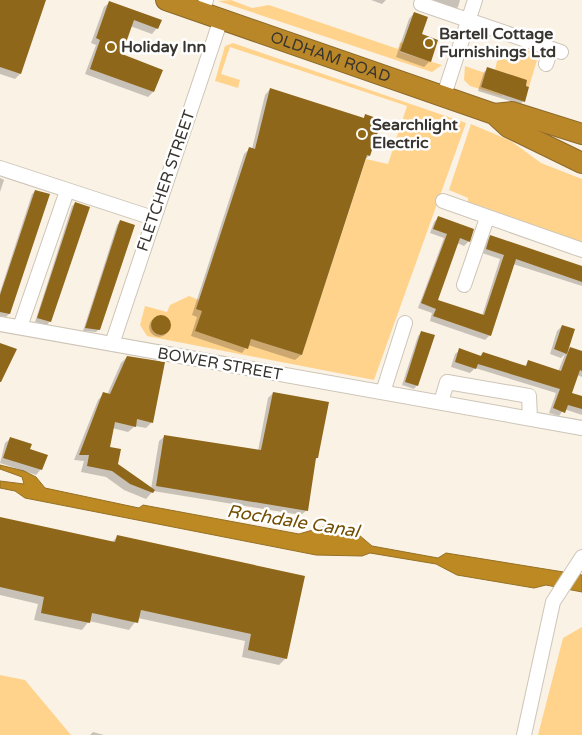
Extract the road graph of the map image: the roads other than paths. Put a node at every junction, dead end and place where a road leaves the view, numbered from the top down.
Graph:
1 (166, 0) edge
2 (475, 0) edge
3 (421, 4) dead end
4 (204, 6) edge
5 (221, 19) junction
6 (468, 20) junction
7 (546, 64) dead end
8 (444, 95) junction
9 (494, 114) junction
10 (582, 134) edge
11 (582, 163) edge
12 (0, 168) edge
13 (67, 191) junction
14 (443, 201) dead end
15 (153, 218) junction
16 (487, 218) junction
17 (582, 250) edge
18 (464, 285) dead end
19 (405, 323) dead end
20 (0, 324) edge
21 (20, 327) junction
22 (112, 344) junction
23 (383, 392) junction
24 (441, 402) junction
25 (530, 418) junction
26 (582, 428) edge
27 (579, 562) edge
28 (524, 735) edge

1 - 4 highway, OLDHAM ROAD
2 - 6 street
3 - 6 street
4 - 5 highway, OLDHAM ROAD
5 - 8 highway, OLDHAM ROAD
5 - 15 street, FLETCHER STREET
6 - 7 street
6 - 8 street
8 - 9 highway, OLDHAM ROAD
9 - 10 highway, OLDHAM ROAD
9 - 11 highway, OLDHAM ROAD
12 - 13 street
13 - 15 street
13 - 21 street
14 - 16 street
15 - 22 street, FLETCHER STREET
16 - 17 street
16 - 18 street
19 - 23 street
20 - 21 street, BOWER STREET
21 - 22 street, BOWER STREET
22 - 23 street, BOWER STREET
23 - 24 street, BOWER STREET
24 - 25 street, BOWER STREET
24 - 25 street
25 - 26 street, BOWER STREET
27 - 28 street

